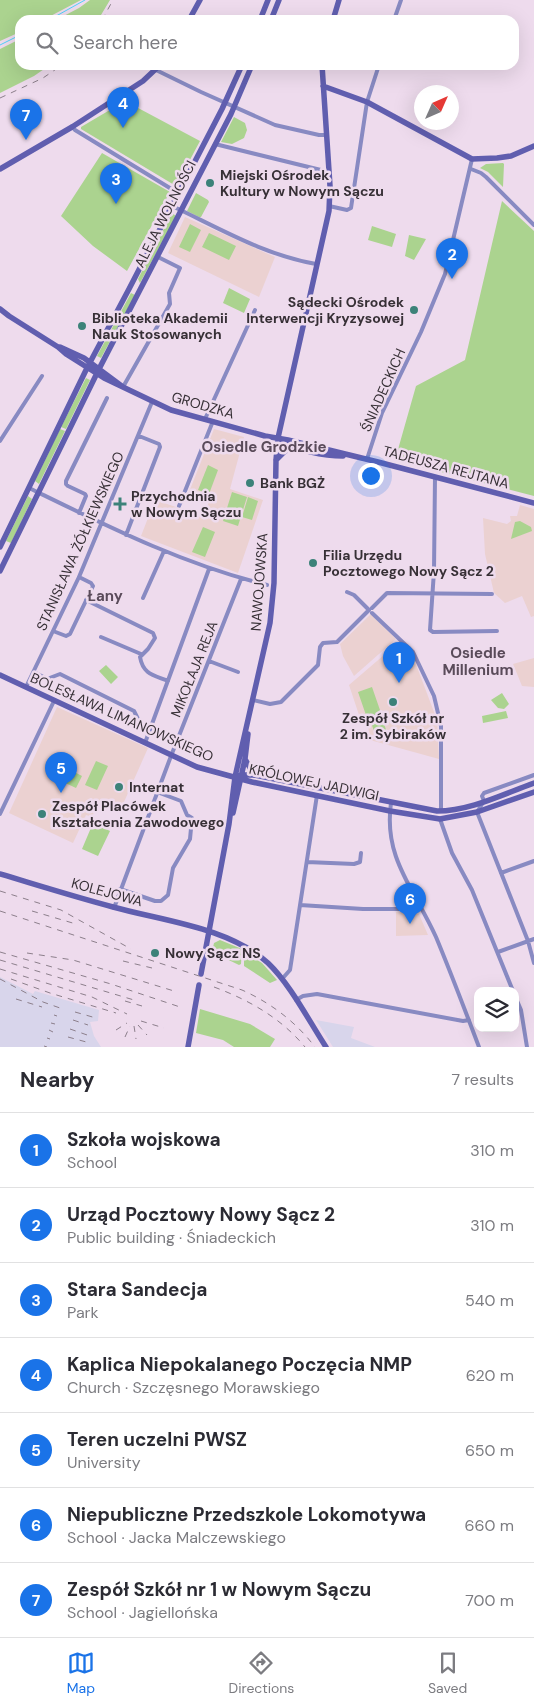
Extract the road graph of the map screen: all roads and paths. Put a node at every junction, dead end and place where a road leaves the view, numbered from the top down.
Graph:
1 (200, 0) edge
2 (268, 0) edge
3 (279, 0) edge
4 (339, 0) edge
5 (400, 0) edge
6 (192, 15) edge
7 (262, 15) edge
8 (273, 15) edge
9 (334, 15) edge
10 (396, 15) edge
11 (156, 70) edge
12 (162, 70) edge
13 (240, 70) edge
14 (250, 70) edge
15 (322, 70) edge
16 (377, 70) edge
17 (323, 86) junction
18 (367, 102) junction
19 (225, 103) junction
20 (234, 108) junction
21 (72, 126) junction
22 (327, 135) junction
23 (215, 144) junction
24 (534, 146) edge
25 (472, 159) junction
26 (0, 169) edge
27 (471, 169) junction
28 (329, 172) junction
29 (178, 193) junction
30 (172, 206) junction
31 (330, 206) junction
32 (182, 210) junction
33 (534, 225) edge
34 (158, 257) junction
35 (316, 264) junction
36 (0, 308) edge
37 (255, 310) dead end
38 (88, 365) junction
39 (97, 371) junction
40 (42, 376) dead end
41 (123, 387) junction
42 (107, 398) dead end
43 (152, 402) junction
44 (205, 419) junction
45 (213, 421) junction
46 (139, 436) junction
47 (278, 438) junction
48 (0, 440) edge
49 (293, 446) junction
50 (352, 456) junction
51 (367, 459) junction
52 (276, 460) junction
53 (435, 477) junction
54 (29, 488) junction
55 (38, 492) junction
56 (534, 503) edge
57 (179, 506) dead end
58 (79, 512) junction
59 (101, 524) junction
60 (126, 535) junction
61 (0, 547) edge
62 (164, 551) junction
63 (209, 569) junction
64 (0, 571) edge
65 (79, 577) junction
66 (241, 579) junction
67 (267, 585) dead end
68 (347, 592) dead end
69 (433, 593) junction
70 (492, 594) dead end
71 (143, 598) dead end
72 (86, 600) junction
73 (372, 608) dead end
74 (372, 614) dead end
75 (53, 631) junction
76 (497, 631) dead end
77 (101, 636) dead end
78 (141, 654) junction
79 (210, 661) junction
80 (34, 672) junction
81 (238, 672) dead end
82 (0, 676) edge
83 (168, 681) junction
84 (26, 687) junction
85 (253, 700) junction
86 (54, 701) junction
87 (248, 725) junction
88 (151, 728) junction
89 (145, 743) junction
90 (171, 756) junction
91 (245, 759) junction
92 (254, 775) junction
93 (534, 775) edge
94 (239, 777) junction
95 (252, 782) junction
96 (534, 783) edge
97 (309, 786) junction
98 (332, 791) junction
99 (157, 792) junction
100 (238, 792) junction
101 (534, 792) edge
102 (317, 795) junction
103 (484, 801) junction
104 (391, 803) junction
105 (491, 807) junction
106 (390, 811) junction
107 (442, 811) junction
108 (477, 812) junction
109 (0, 814) edge
110 (440, 819) junction
111 (229, 824) junction
112 (361, 853) dead end
113 (534, 861) edge
114 (308, 862) junction
115 (501, 873) junction
116 (0, 874) edge
117 (120, 889) junction
118 (300, 905) junction
119 (114, 908) junction
120 (422, 909) junction
121 (209, 932) junction
122 (534, 939) edge
123 (528, 941) junction
124 (498, 952) junction
125 (534, 964) edge
126 (201, 974) dead end
127 (282, 979) junction
128 (199, 984) dead end
129 (511, 987) edge
130 (296, 1000) junction
131 (519, 1005) edge
132 (469, 1020) junction
133 (188, 1047) edge
134 (326, 1047) edge
135 (479, 1047) edge
136 (527, 1047) edge

1 - 6 street
2 - 7 street
3 - 8 street
4 - 9 street
5 - 10 street
11 - 21 street
12 - 19 street
13 - 19 street, ALEJA WOLNOŚCI
14 - 20 street, ALEJA WOLNOŚCI
15 - 17 street, NAWOJOWSKA
16 - 18 street
17 - 18 street
17 - 22 street, NAWOJOWSKA
18 - 25 street
18 - 31 street
19 - 20 street
19 - 29 street, ALEJA WOLNOŚCI
20 - 22 street
20 - 23 street, ALEJA WOLNOŚCI
21 - 26 street
21 - 29 street
22 - 28 street, NAWOJOWSKA
23 - 28 street
23 - 32 street, ALEJA WOLNOŚCI
24 - 25 street
25 - 27 street, ŚNIADECKICH
27 - 33 street
27 - 51 street, ŚNIADECKICH
28 - 31 street, NAWOJOWSKA
29 - 30 street, ALEJA WOLNOŚCI
30 - 32 street
30 - 38 street, ALEJA WOLNOŚCI
31 - 35 street, NAWOJOWSKA
32 - 34 street, ALEJA WOLNOŚCI
32 - 35 street
34 - 39 street, ALEJA WOLNOŚCI
34 - 41 street
35 - 47 street, NAWOJOWSKA
36 - 38 street, GRODZKA
37 - 44 street
38 - 39 street, GRODZKA
38 - 54 street, ALEJA WOLNOŚCI
39 - 41 street, GRODZKA
39 - 55 street, ALEJA WOLNOŚCI
40 - 48 street
41 - 43 street, GRODZKA
42 - 58 street
43 - 44 street, GRODZKA
43 - 46 street, STANISŁAWA ŻÓŁKIEWSKIEGO
44 - 45 street, GRODZKA
45 - 47 street, GRODZKA
45 - 57 street
46 - 59 street, STANISŁAWA ŻÓŁKIEWSKIEGO
46 - 60 street
47 - 49 street, TADEUSZA REJTANA
47 - 50 street, TADEUSZA REJTANA
47 - 52 street, NAWOJOWSKA
49 - 50 street, TADEUSZA REJTANA
49 - 52 street
50 - 51 street, TADEUSZA REJTANA
51 - 53 street, TADEUSZA REJTANA
52 - 85 street, NAWOJOWSKA
53 - 56 street, TADEUSZA REJTANA
53 - 69 street
54 - 55 street
54 - 61 street, ALEJA WOLNOŚCI
55 - 58 street
55 - 64 street, ALEJA WOLNOŚCI
58 - 59 street
59 - 60 street
59 - 65 street, STANISŁAWA ŻÓŁKIEWSKIEGO
60 - 62 street
62 - 63 street
62 - 71 street
63 - 66 street
63 - 83 street
65 - 72 street
65 - 75 street, STANISŁAWA ŻÓŁKIEWSKIEGO
66 - 67 street
66 - 79 street, MIKOŁAJA REJA
68 - 85 street
69 - 70 street
69 - 73 street
69 - 76 street
72 - 75 street
72 - 78 street
74 - 107 street
75 - 80 street, STANISŁAWA ŻÓŁKIEWSKIEGO
77 - 78 street
78 - 83 street
79 - 81 street
79 - 90 street, MIKOŁAJA REJA
80 - 84 street, STANISŁAWA ŻÓŁKIEWSKIEGO
80 - 88 street
82 - 84 street, BOLESŁAWA LIMANOWSKIEGO
83 - 88 street
84 - 86 street, BOLESŁAWA LIMANOWSKIEGO
85 - 87 street, NAWOJOWSKA
86 - 89 street, BOLESŁAWA LIMANOWSKIEGO
86 - 109 street
87 - 91 street, NAWOJOWSKA
87 - 94 street, NAWOJOWSKA
88 - 89 street
89 - 90 street, BOLESŁAWA LIMANOWSKIEGO
90 - 94 street, BOLESŁAWA LIMANOWSKIEGO
90 - 99 street, MIKOŁAJA REJA
91 - 92 street
91 - 94 street, NAWOJOWSKA
92 - 94 street, KRÓLOWEJ JADWIGI
92 - 97 street, KRÓLOWEJ JADWIGI
93 - 103 street
94 - 95 street, KRÓLOWEJ JADWIGI
94 - 100 street, NAWOJOWSKA
94 - 111 street, NAWOJOWSKA
95 - 100 street
95 - 102 street, KRÓLOWEJ JADWIGI
96 - 103 street, KRÓLOWEJ JADWIGI
97 - 98 street, KRÓLOWEJ JADWIGI
97 - 102 street
98 - 102 street
98 - 104 street, KRÓLOWEJ JADWIGI
99 - 117 street, MIKOŁAJA REJA
99 - 117 street
100 - 111 street, NAWOJOWSKA
101 - 105 street, KRÓLOWEJ JADWIGI
102 - 106 street, KRÓLOWEJ JADWIGI
102 - 114 street
103 - 105 street
103 - 107 street, KRÓLOWEJ JADWIGI
103 - 108 street
104 - 106 street
104 - 107 street, KRÓLOWEJ JADWIGI
105 - 108 street, KRÓLOWEJ JADWIGI
106 - 110 street, KRÓLOWEJ JADWIGI
106 - 120 street
108 - 110 street, KRÓLOWEJ JADWIGI
108 - 115 street
110 - 124 street
111 - 121 street, NAWOJOWSKA
112 - 114 street
113 - 115 street
114 - 118 street
115 - 123 street
116 - 119 street, KOLEJOWA
117 - 119 street, MIKOŁAJA REJA
118 - 120 street
118 - 127 street
119 - 121 street, KOLEJOWA
120 - 132 street
121 - 126 street, NAWOJOWSKA
121 - 127 street, KOLEJOWA
122 - 123 street
123 - 124 street
123 - 125 street
124 - 129 street
127 - 130 street, KOLEJOWA
128 - 133 street
130 - 132 street
130 - 134 street, KOLEJOWA
131 - 136 street
132 - 135 street

